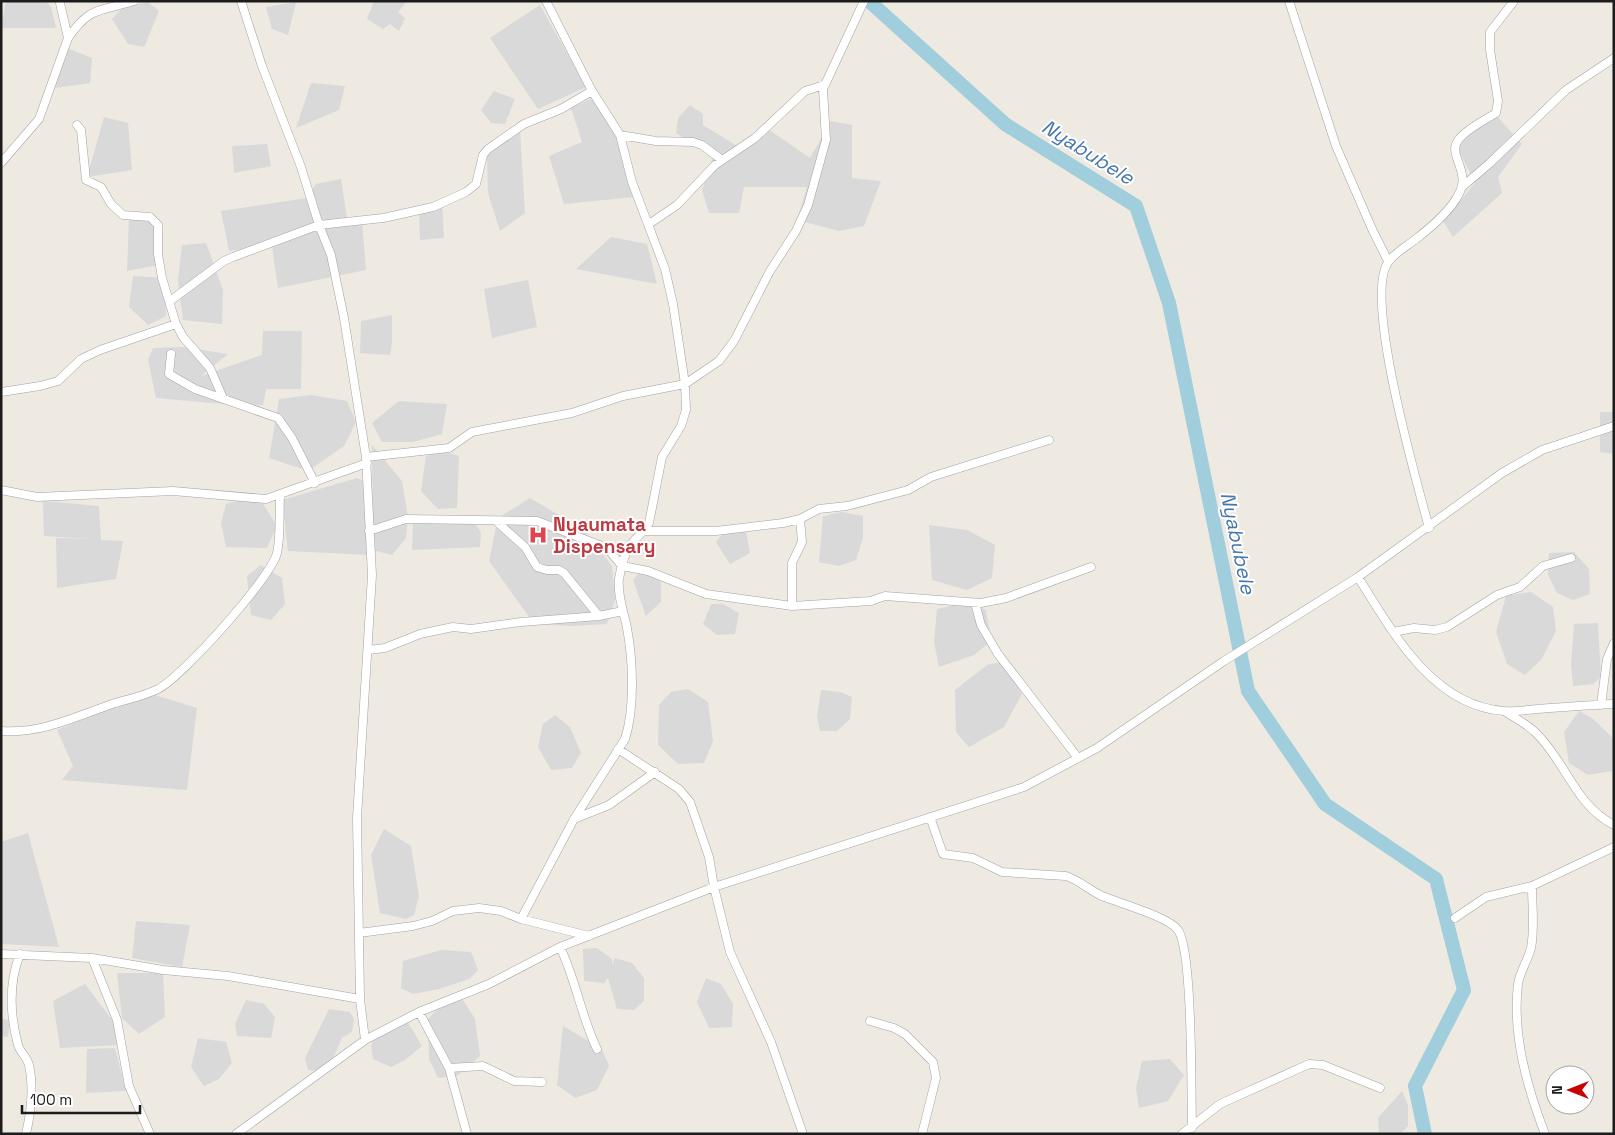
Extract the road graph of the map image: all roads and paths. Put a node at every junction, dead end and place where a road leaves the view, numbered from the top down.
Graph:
1 (134, 1) edge
2 (241, 1) edge
3 (546, 1) edge
4 (864, 1) edge
5 (1289, 1) edge
6 (1514, 1) edge
7 (60, 3) dead end
8 (68, 38) junction
9 (1614, 58) edge
10 (824, 85) junction
11 (592, 91) junction
12 (77, 125) dead end
13 (620, 135) junction
14 (722, 160) junction
15 (1, 163) edge
16 (1463, 186) junction
17 (649, 224) junction
18 (319, 225) junction
19 (1388, 261) junction
20 (170, 301) junction
21 (176, 324) junction
22 (170, 354) dead end
23 (685, 384) junction
24 (1, 392) edge
25 (223, 398) junction
26 (1614, 426) edge
27 (1049, 440) dead end
28 (366, 460) junction
29 (315, 483) junction
30 (1, 490) edge
31 (280, 496) junction
32 (800, 519) junction
33 (496, 521) junction
34 (1429, 528) junction
35 (369, 531) junction
36 (645, 531) junction
37 (1571, 558) dead end
38 (622, 566) junction
39 (1091, 567) dead end
40 (1358, 578) junction
41 (975, 603) junction
42 (792, 606) junction
43 (623, 611) junction
44 (599, 616) junction
45 (1393, 632) junction
46 (1614, 643) edge
47 (368, 650) junction
48 (1614, 704) edge
49 (1601, 705) junction
50 (1504, 712) junction
51 (1, 732) edge
52 (618, 749) junction
53 (1078, 758) junction
54 (655, 772) junction
55 (930, 817) junction
56 (574, 819) junction
57 (1614, 825) edge
58 (1614, 847) edge
59 (1532, 886) junction
60 (714, 887) junction
61 (1455, 918) dead end
62 (521, 920) junction
63 (359, 933) junction
64 (589, 936) junction
65 (560, 947) junction
66 (1, 954) edge
67 (20, 954) junction
68 (92, 958) junction
69 (360, 999) junction
70 (419, 1012) junction
71 (870, 1021) dead end
72 (364, 1040) junction
73 (596, 1049) dead end
74 (450, 1068) junction
75 (542, 1082) dead end
76 (1380, 1088) dead end
77 (1192, 1128) junction
78 (26, 1134) edge
79 (150, 1134) edge
80 (236, 1134) edge
81 (467, 1134) edge
82 (803, 1134) edge
83 (922, 1134) edge
84 (1182, 1134) edge
85 (1545, 1134) edge

1 - 8 street
2 - 18 street
3 - 11 street
4 - 10 street
5 - 19 street
6 - 16 street
7 - 8 street
8 - 15 street
9 - 16 street
10 - 14 street
10 - 23 street
11 - 13 street
11 - 18 street
12 - 20 street
13 - 14 street
13 - 17 street
14 - 17 street
16 - 19 street
17 - 23 street
18 - 20 street
18 - 28 street
19 - 34 street
20 - 21 street
21 - 24 street
21 - 25 street
22 - 25 street
23 - 28 street
23 - 36 street
25 - 29 street
26 - 34 street
27 - 32 street
28 - 29 street
28 - 35 street
29 - 31 street
30 - 31 street
31 - 51 street
32 - 36 street
32 - 42 street
33 - 35 street
33 - 38 street
33 - 44 street
34 - 40 street
35 - 47 street
36 - 38 street
37 - 45 street
38 - 42 street
38 - 43 street
39 - 41 street
40 - 45 street
40 - 53 street
41 - 42 street
41 - 53 street
43 - 44 street
43 - 52 street
44 - 47 street
45 - 50 street
46 - 49 street
47 - 63 street
48 - 49 street
49 - 50 street
50 - 57 street
52 - 54 street
52 - 56 street
53 - 55 street
54 - 56 street
54 - 60 street
55 - 60 street
55 - 77 street
56 - 62 street
58 - 59 street
59 - 61 street
59 - 85 street
60 - 64 street
60 - 82 street
62 - 63 street
62 - 64 street
63 - 69 street
64 - 65 street
65 - 70 street
65 - 73 street
66 - 67 street
67 - 68 street
67 - 78 street
68 - 69 street
68 - 79 street
69 - 72 street
70 - 72 street
70 - 74 street
71 - 83 street
72 - 80 street
74 - 75 street
74 - 81 street
76 - 77 street
77 - 84 street

